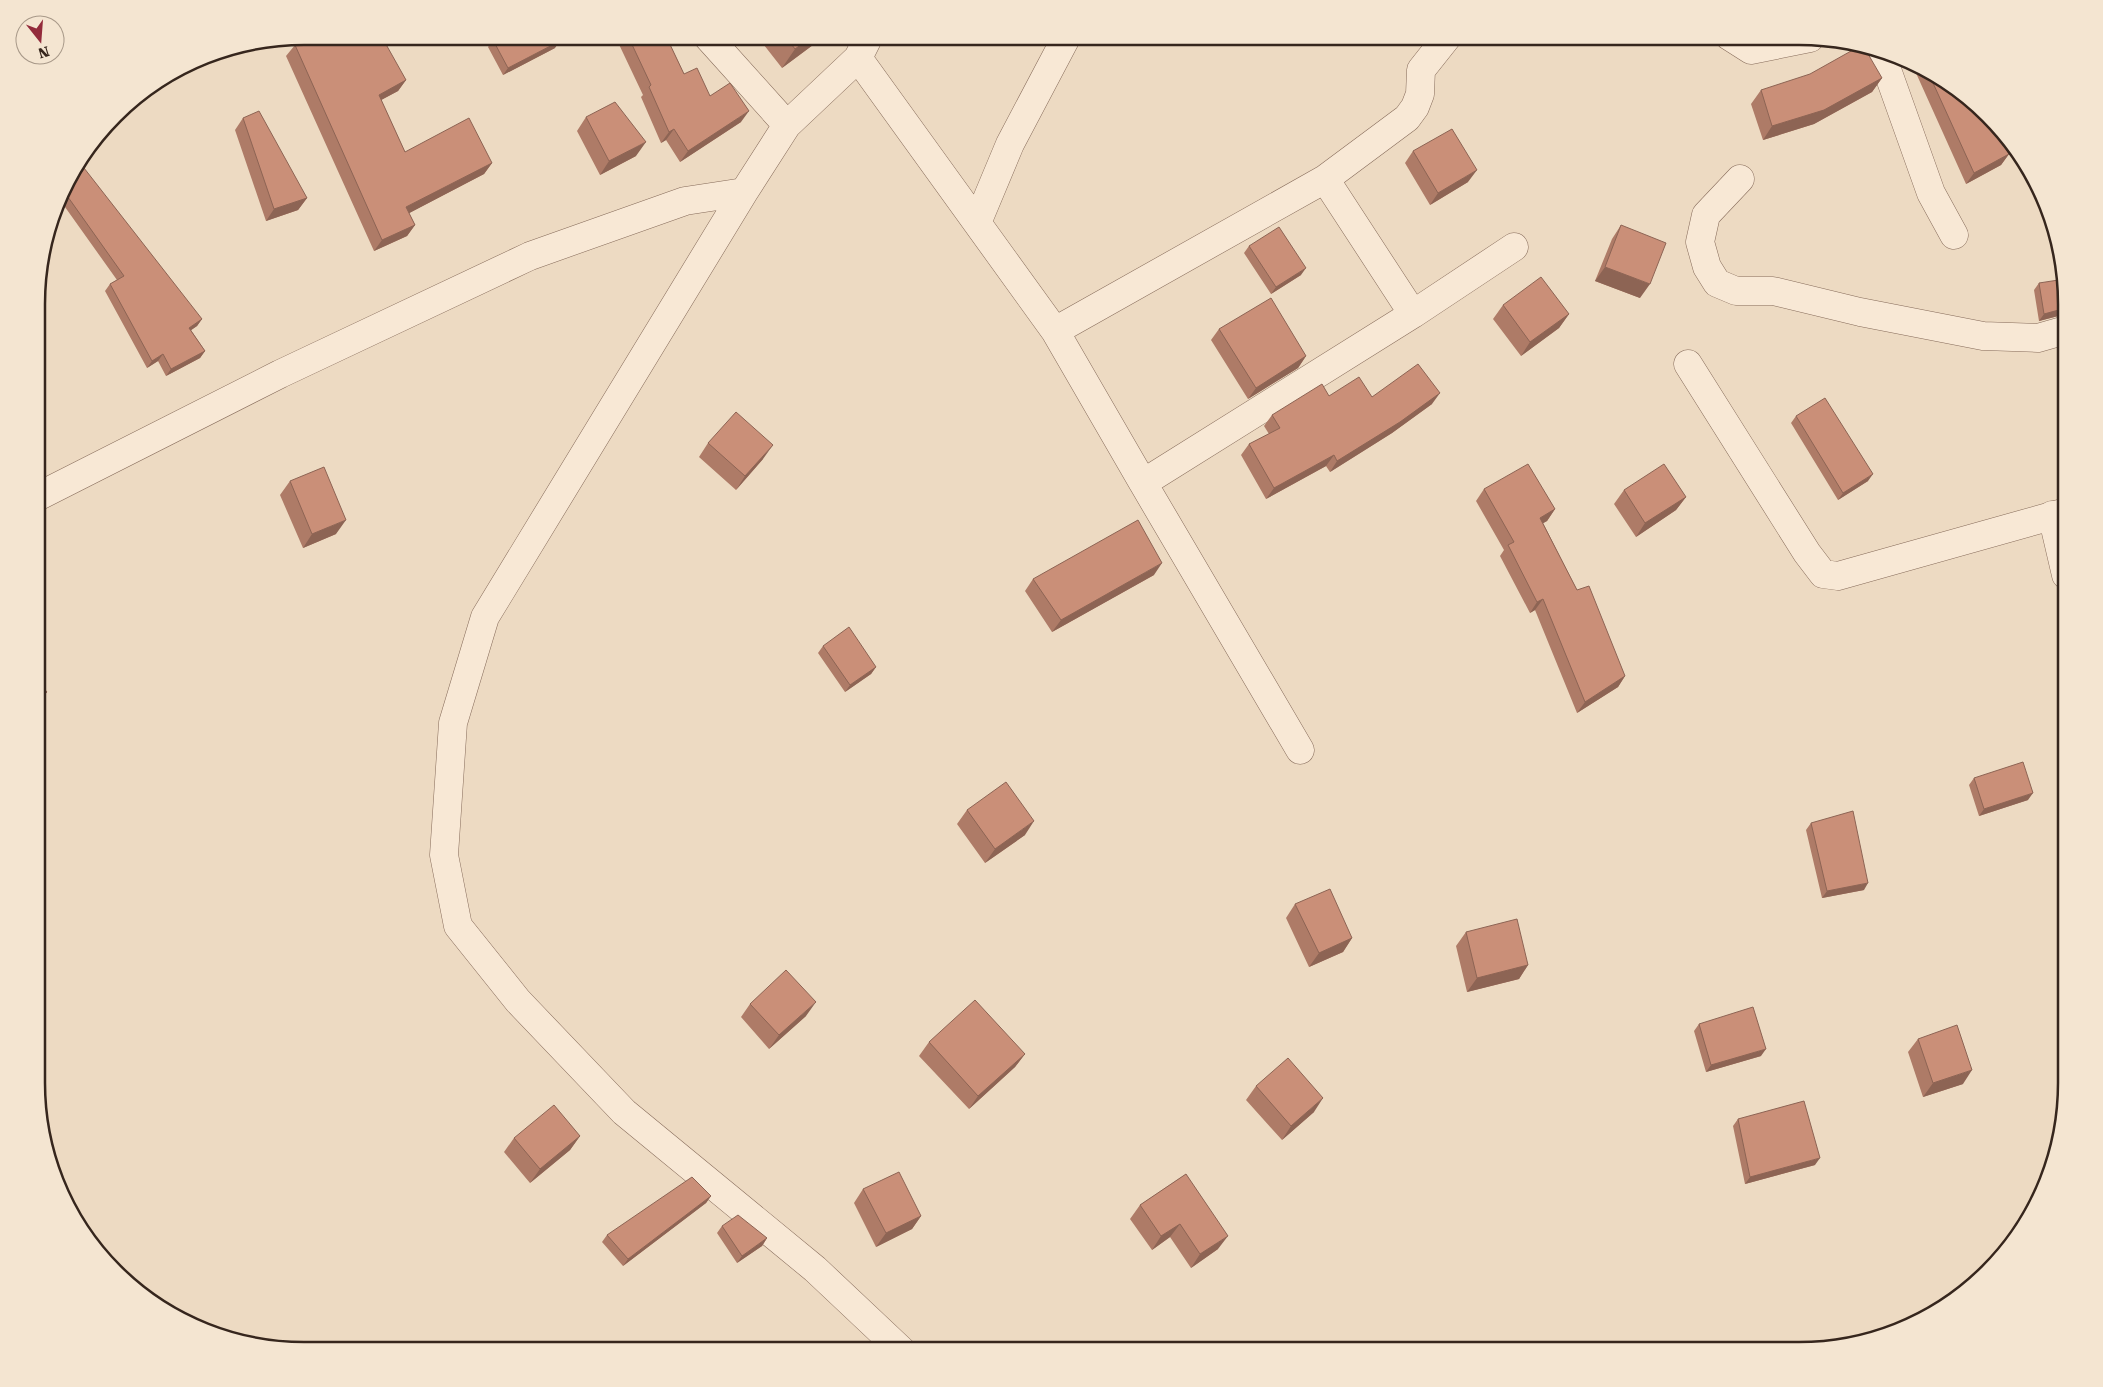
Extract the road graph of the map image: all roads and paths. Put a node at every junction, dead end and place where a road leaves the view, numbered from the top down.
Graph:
1 (715, 45) edge
2 (1062, 45) edge
3 (1441, 45) edge
4 (1743, 45) edge
5 (1776, 45) edge
6 (864, 47) edge
7 (1883, 60) edge
8 (787, 125) junction
9 (1325, 179) junction
10 (1740, 179) dead end
11 (744, 192) junction
12 (978, 224) junction
13 (1954, 235) dead end
14 (1514, 247) dead end
15 (1414, 314) junction
16 (1055, 331) junction
17 (2058, 332) edge
18 (1688, 364) dead end
19 (1143, 483) junction
20 (45, 492) edge
21 (2058, 514) edge
22 (1300, 750) dead end
23 (893, 1342) edge

1 - 8 street
2 - 12 street
3 - 9 street
4 - 5 street
6 - 8 street
6 - 12 street
7 - 13 street
8 - 11 street
9 - 15 street
9 - 16 street
10 - 17 street
11 - 20 street
11 - 23 street
12 - 16 street
14 - 15 street
15 - 19 street
16 - 19 street
18 - 21 street
19 - 22 street

